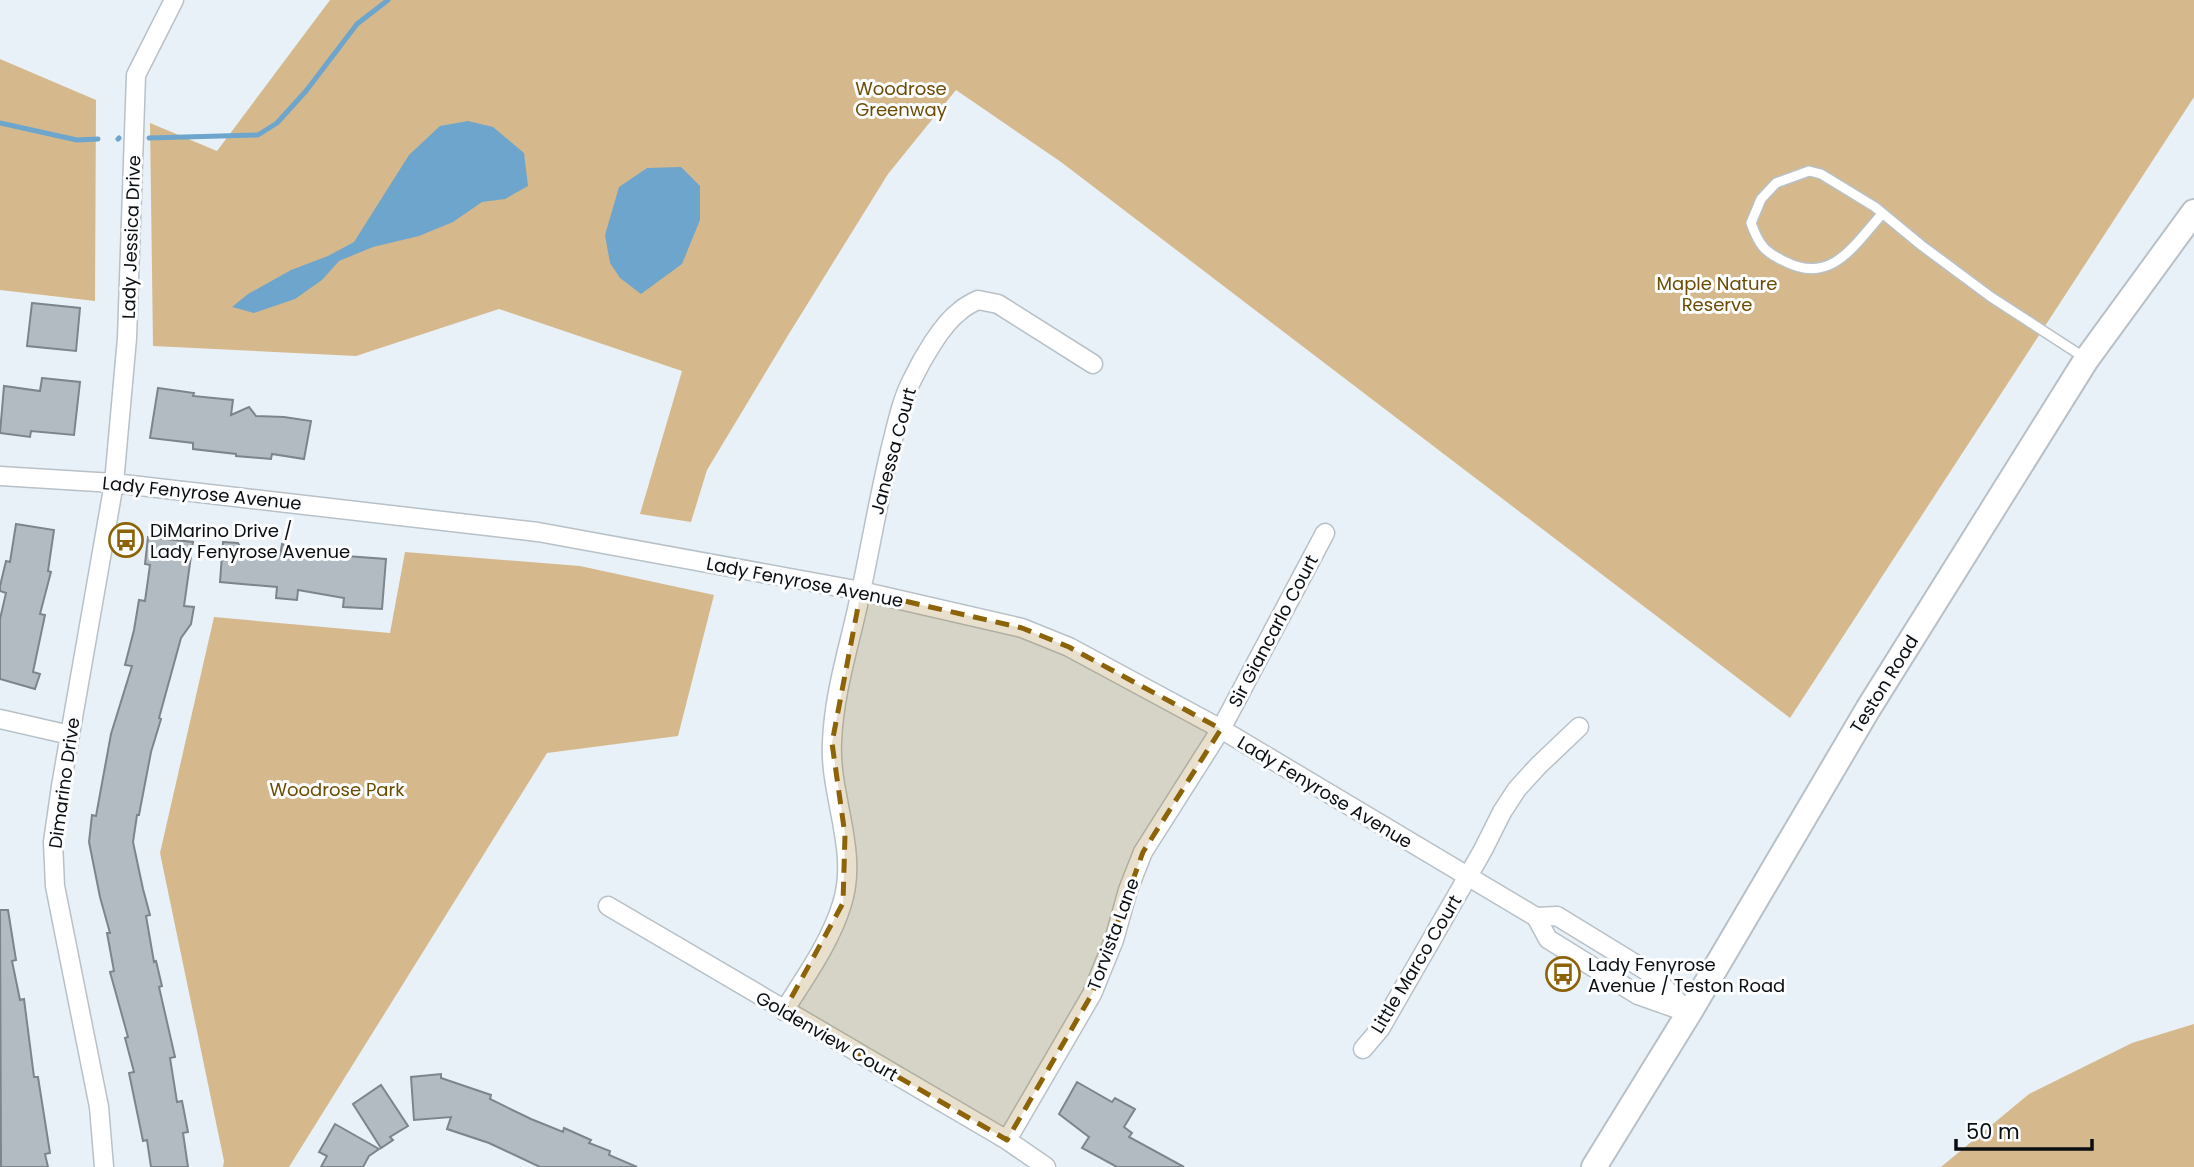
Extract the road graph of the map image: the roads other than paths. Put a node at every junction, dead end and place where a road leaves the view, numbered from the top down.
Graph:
1 (174, 0) edge
2 (2194, 212) edge
3 (1882, 214) junction
4 (2087, 360) junction
5 (1093, 364) dead end
6 (0, 477) edge
7 (114, 483) junction
8 (1325, 533) dead end
9 (861, 591) junction
10 (0, 719) edge
11 (1579, 727) dead end
12 (1221, 729) junction
13 (70, 735) junction
14 (1467, 877) junction
15 (608, 906) dead end
16 (1536, 917) junction
17 (785, 1012) junction
18 (1689, 1013) junction
19 (1363, 1049) dead end
20 (1007, 1140) junction
21 (104, 1167) edge
22 (1046, 1167) edge
23 (1594, 1167) edge

1 - 7 street, Lady Jessica Drive
2 - 4 main road, Teston Road
3 - 3 lane
3 - 4 lane
4 - 18 main road, Teston Road
5 - 9 street, Janessa Court
6 - 7 street, Lady Fenyrose Avenue
7 - 9 street, Lady Fenyrose Avenue
7 - 13 street, Dimarino Drive
8 - 12 street, Sir Giancarlo Court
9 - 12 street, Lady Fenyrose Avenue
9 - 17 street, Janessa Court
10 - 13 street
11 - 14 street, Little Marco Court
12 - 14 street, Lady Fenyrose Avenue
12 - 20 street, Torvista Lane
13 - 21 street, Dimarino Drive
14 - 16 street, Lady Fenyrose Avenue
14 - 19 street, Little Marco Court
15 - 17 street, Goldenview Court
16 - 18 street, Lady Fenyrose Avenue
16 - 18 street, Lady Fenyrose Avenue
17 - 20 street, Goldenview Court
18 - 23 main road, Teston Road
20 - 22 street, Goldenview Court

